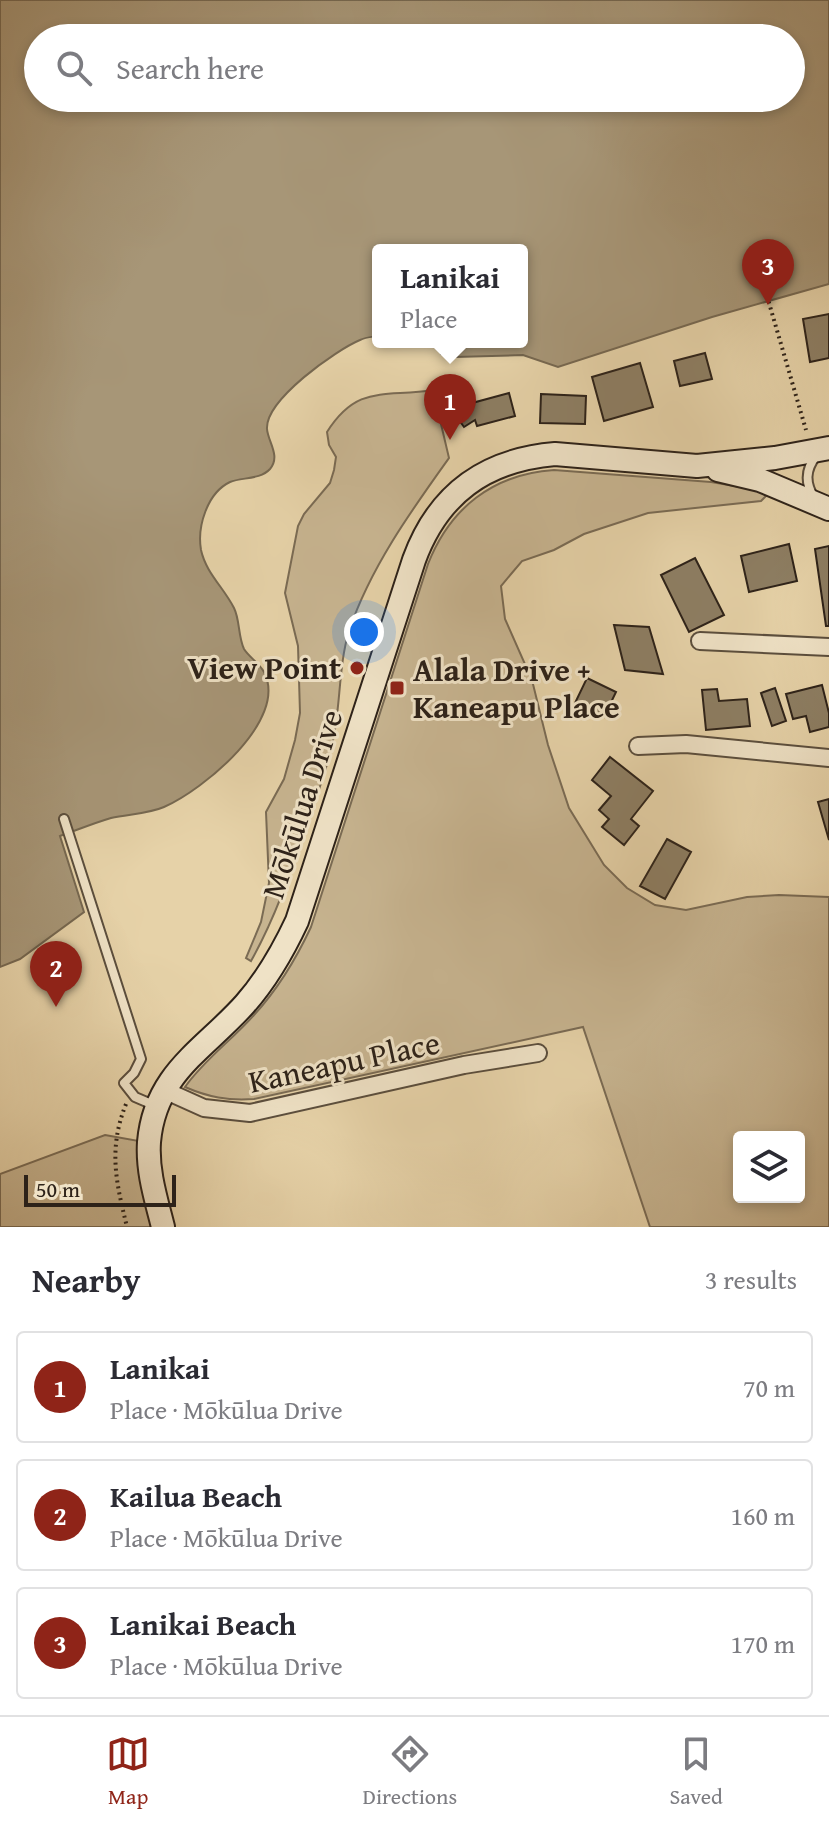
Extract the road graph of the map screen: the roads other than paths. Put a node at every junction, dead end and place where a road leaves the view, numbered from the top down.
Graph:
1 (822, 449) edge
2 (697, 466) junction
3 (825, 507) edge
4 (700, 641) dead end
5 (829, 647) edge
6 (638, 746) dead end
7 (829, 758) edge
8 (64, 819) dead end
9 (538, 1053) dead end
10 (161, 1098) junction
11 (163, 1227) edge

1 - 2 street, Mōkūlua Drive
1 - 3 lane
2 - 3 street
2 - 10 street, Mōkūlua Drive
4 - 5 street
6 - 7 street
8 - 10 lane
9 - 10 street, Kaneapu Place
10 - 11 street

